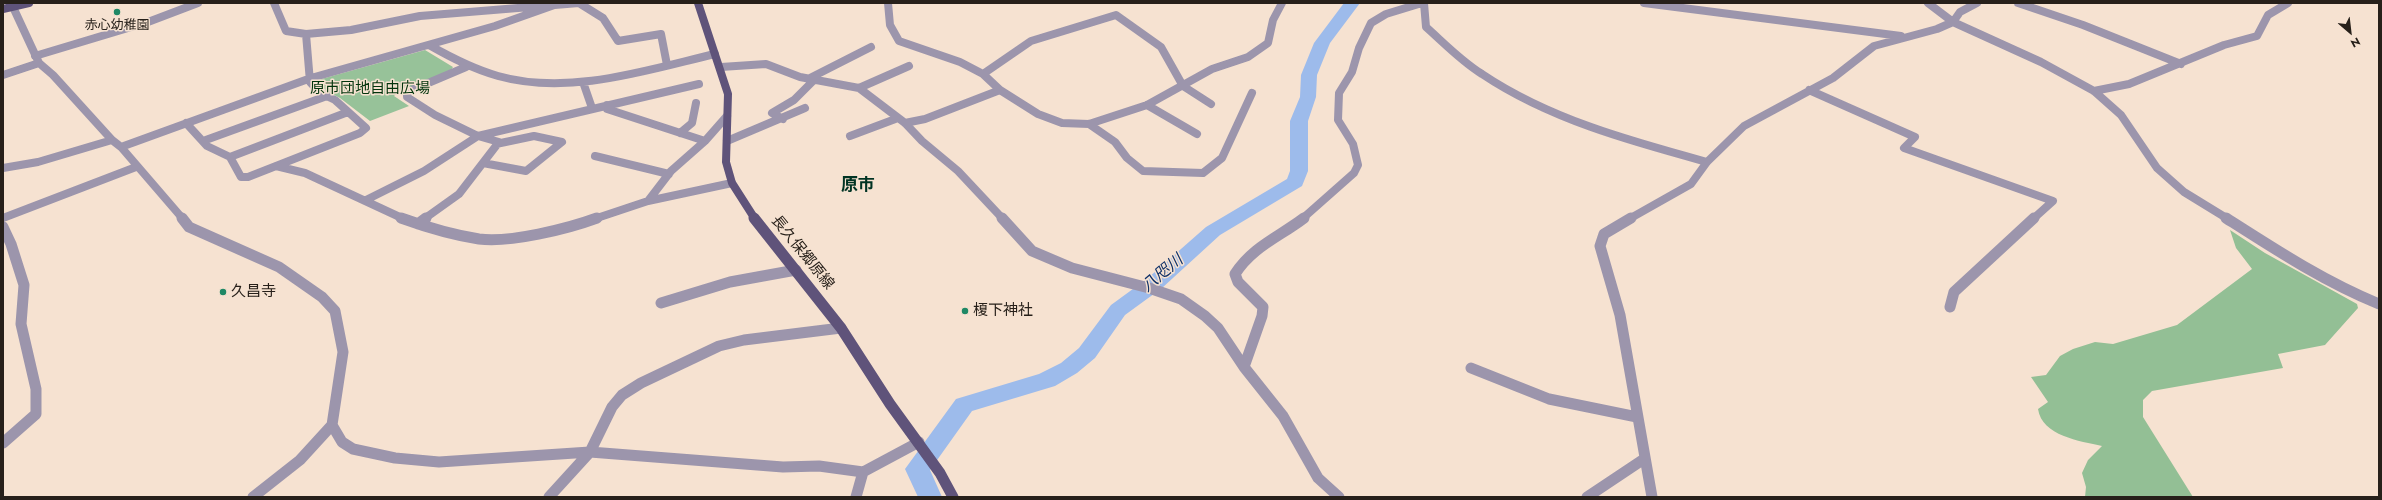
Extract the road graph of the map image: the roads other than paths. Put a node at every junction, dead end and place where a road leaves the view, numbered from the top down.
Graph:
1 (29, 3) edge
2 (198, 3) edge
3 (274, 3) edge
4 (560, 3) edge
5 (698, 3) edge
6 (888, 3) edge
7 (1282, 3) edge
8 (1423, 3) edge
9 (1644, 3) edge
10 (1928, 3) edge
11 (1977, 3) edge
12 (2018, 3) edge
13 (2284, 4) edge
14 (11, 5) edge
15 (3, 10) edge
16 (1953, 22) junction
17 (306, 34) junction
18 (1905, 37) junction
19 (429, 45) junction
20 (872, 47) dead end
21 (715, 54) junction
22 (37, 59) junction
23 (2182, 64) junction
24 (668, 65) junction
25 (909, 66) dead end
26 (466, 67) junction
27 (721, 67) junction
28 (983, 74) junction
29 (3, 75) edge
30 (310, 78) junction
31 (811, 79) junction
32 (583, 82) junction
33 (699, 84) dead end
34 (1184, 86) junction
35 (859, 88) junction
36 (1000, 90) junction
37 (1809, 90) junction
38 (2094, 91) junction
39 (1252, 93) dead end
40 (327, 96) junction
41 (696, 103) dead end
42 (1210, 104) dead end
43 (607, 105) junction
44 (1147, 105) junction
45 (592, 108) junction
46 (805, 108) dead end
47 (348, 112) junction
48 (727, 116) junction
49 (783, 119) junction
50 (901, 120) junction
51 (186, 123) junction
52 (1089, 124) junction
53 (680, 133) junction
54 (1198, 134) dead end
55 (478, 136) junction
56 (850, 136) dead end
57 (112, 140) junction
58 (203, 141) junction
59 (705, 141) junction
60 (726, 141) junction
61 (496, 144) junction
62 (121, 147) junction
63 (595, 156) dead end
64 (230, 157) junction
65 (1707, 162) junction
66 (483, 163) junction
67 (276, 166) junction
68 (136, 167) junction
69 (3, 168) edge
70 (669, 174) junction
71 (732, 183) junction
72 (366, 200) junction
73 (648, 201) junction
74 (3, 218) edge
75 (418, 224) junction
76 (3, 226) edge
77 (796, 270) junction
78 (661, 303) dead end
79 (2379, 304) edge
80 (1950, 307) dead end
81 (841, 328) junction
82 (1244, 367) junction
83 (1471, 368) dead end
84 (1637, 416) junction
85 (332, 425) junction
86 (3, 442) edge
87 (919, 442) junction
88 (590, 452) junction
89 (1644, 459) junction
90 (863, 472) junction
91 (254, 496) edge
92 (549, 497) edge
93 (856, 497) edge
94 (953, 497) edge
95 (1338, 497) edge
96 (1587, 497) edge
97 (1652, 497) edge

1 - 14 main road
2 - 22 street
3 - 17 street
4 - 17 street
4 - 19 street
4 - 24 street
5 - 21 main road, 長久保郷原線
6 - 28 street
7 - 34 street
8 - 65 street
8 - 82 street
9 - 18 street
10 - 16 street
11 - 16 street
12 - 23 street
13 - 23 street
14 - 15 main road
14 - 22 street
16 - 18 street
16 - 38 street
17 - 30 street
18 - 37 street
19 - 26 street
19 - 30 street
20 - 31 street
21 - 24 street
21 - 27 main road, 長久保郷原線
22 - 29 street
22 - 57 street
23 - 38 street
24 - 32 street
25 - 35 street
26 - 32 street
26 - 55 street
27 - 31 street
27 - 48 main road, 長久保郷原線
28 - 34 street
28 - 36 street
30 - 40 street
30 - 51 street
31 - 35 street
31 - 49 street
32 - 45 street
33 - 43 street
34 - 42 street
34 - 44 street
35 - 50 street
36 - 50 street
36 - 52 street
37 - 65 street
37 - 80 street
38 - 79 street
39 - 52 street
40 - 47 street
40 - 58 street
41 - 53 street
43 - 45 street
43 - 53 street
44 - 52 street
44 - 54 street
45 - 55 street
46 - 49 street
47 - 64 street
47 - 67 street
48 - 59 street
48 - 60 main road, 長久保郷原線
49 - 60 street
50 - 56 street
50 - 82 street
51 - 58 street
51 - 62 street
53 - 59 street
55 - 61 street
55 - 72 street
57 - 62 street
57 - 69 street
58 - 64 street
59 - 70 street
60 - 71 main road, 長久保郷原線
61 - 66 street
61 - 66 street
62 - 68 street
63 - 70 street
64 - 67 street
65 - 84 street
66 - 75 street
67 - 72 street
68 - 74 street
68 - 85 street
70 - 73 street
71 - 73 street
71 - 77 main road, 長久保郷原線
72 - 75 street
73 - 75 street
76 - 86 street
77 - 78 street
77 - 81 main road, 長久保郷原線
81 - 87 main road, 長久保郷原線
81 - 88 street
82 - 95 street
83 - 84 street
84 - 89 street
85 - 88 street
85 - 91 street
87 - 90 street
87 - 94 main road, 長久保郷原線
88 - 90 street
88 - 92 street
89 - 96 street
89 - 97 street
90 - 93 street

